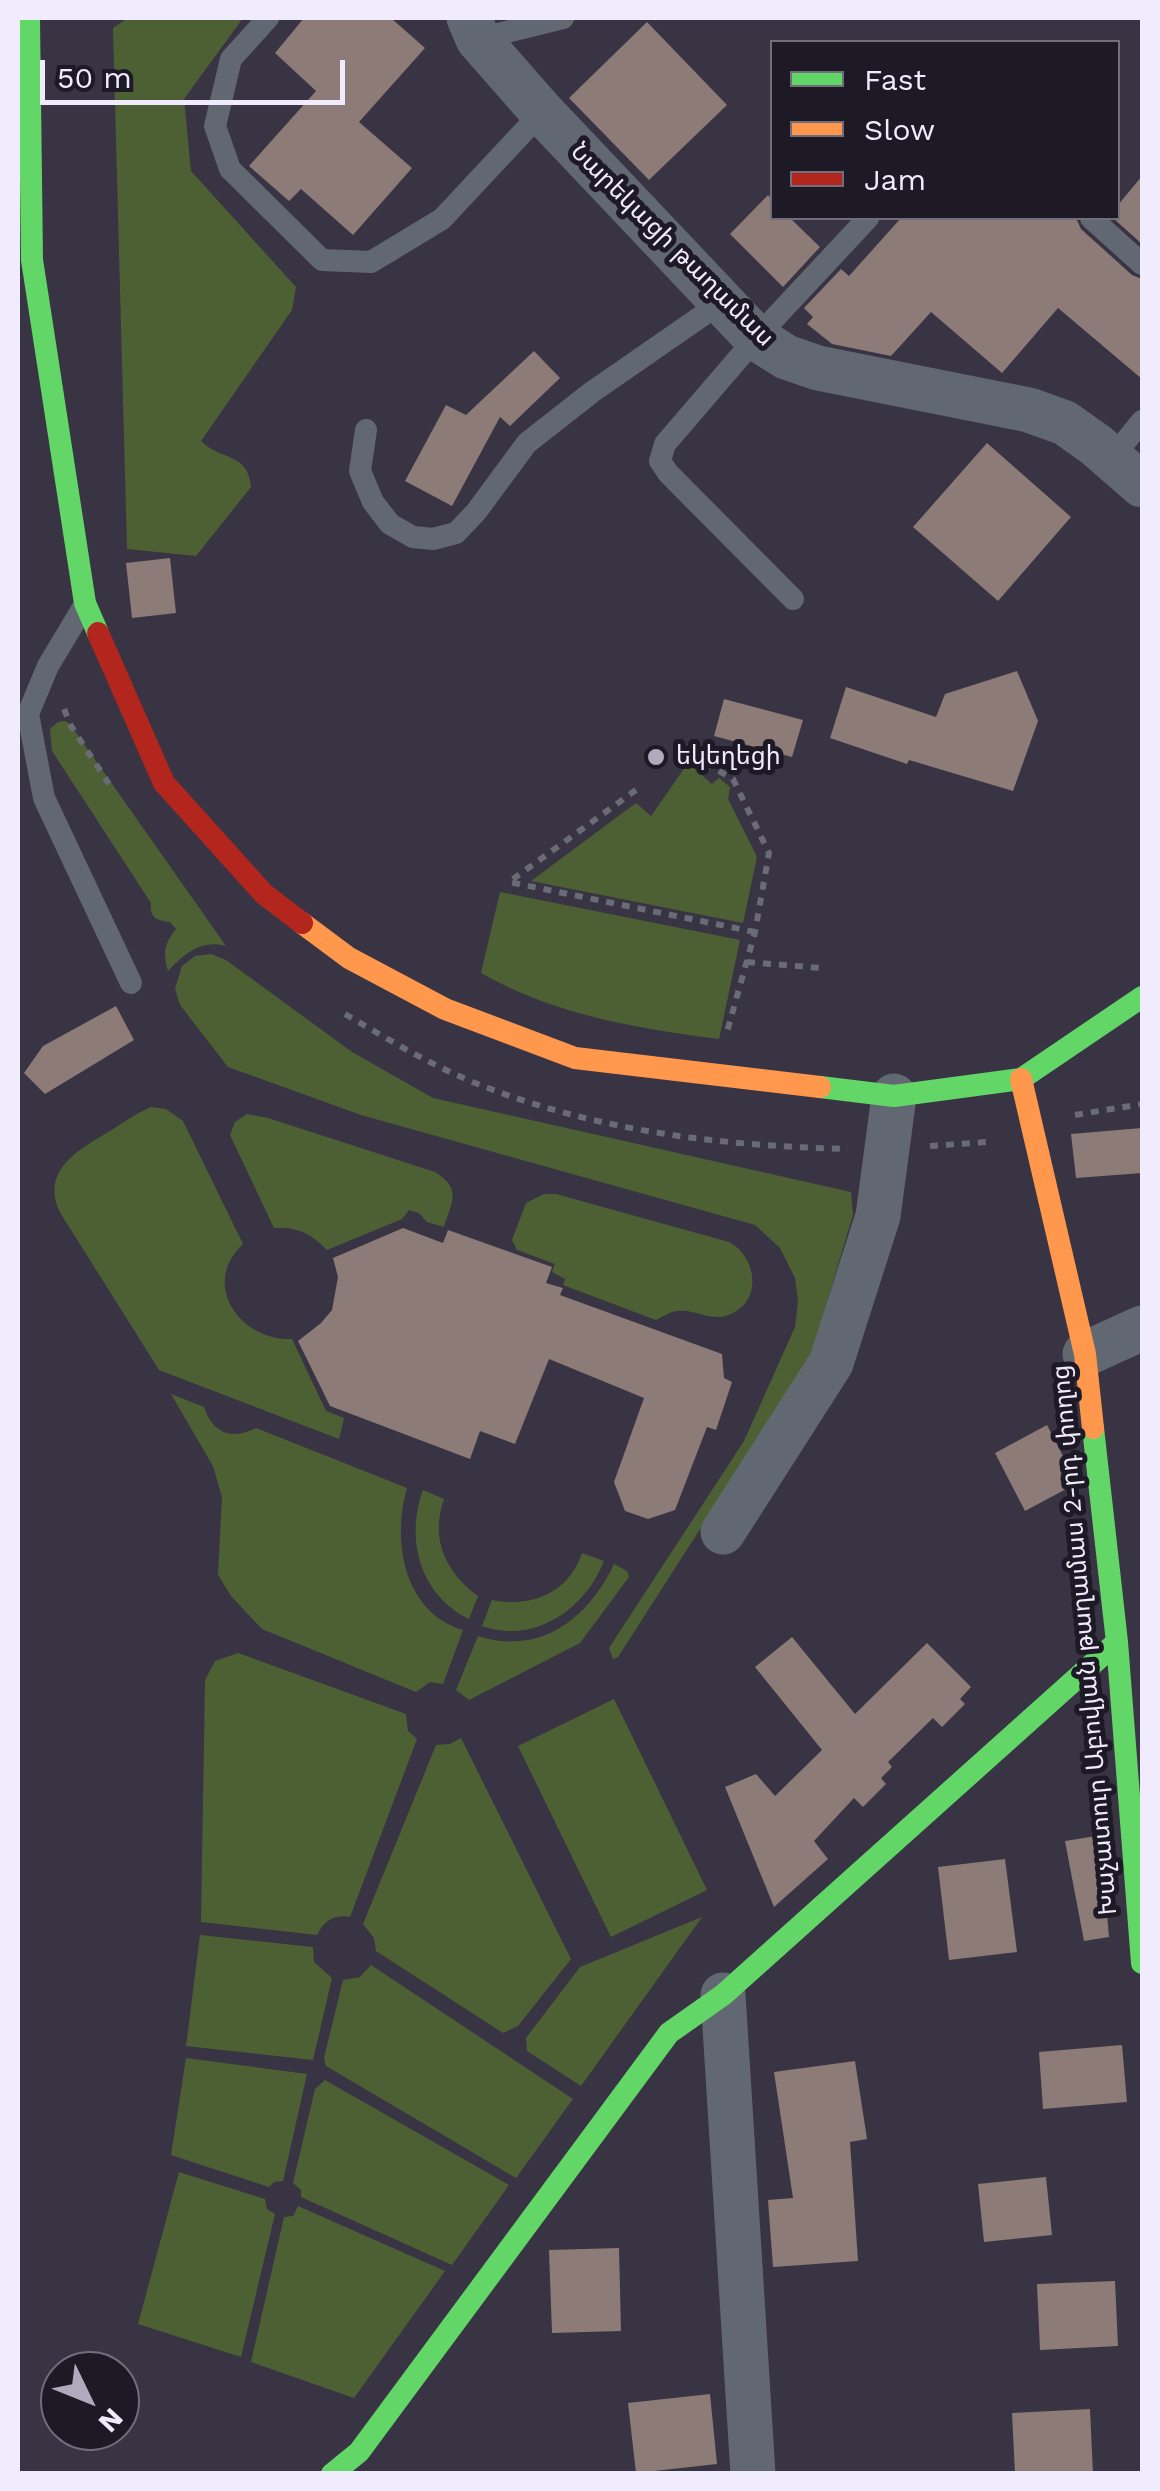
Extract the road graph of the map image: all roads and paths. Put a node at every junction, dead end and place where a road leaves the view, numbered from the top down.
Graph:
1 (268, 18) edge
2 (563, 18) edge
3 (35, 20) edge
4 (473, 28) edge
5 (542, 112) junction
6 (866, 220) edge
7 (1093, 220) edge
8 (32, 260) junction
9 (1142, 264) edge
10 (18, 280) edge
11 (722, 302) junction
12 (756, 338) junction
13 (1142, 421) edge
14 (366, 430) dead end
15 (1127, 471) edge
16 (793, 599) dead end
17 (85, 604) junction
18 (690, 755) dead end
19 (636, 790) dead end
20 (755, 932) junction
21 (747, 962) junction
22 (821, 968) dead end
23 (131, 983) dead end
24 (1142, 997) edge
25 (725, 1038) dead end
26 (1021, 1079) junction
27 (894, 1096) junction
28 (1142, 1328) edge
29 (1085, 1354) junction
30 (724, 1532) dead end
31 (1118, 1642) junction
32 (1142, 1963) edge
33 (723, 1995) junction
34 (332, 2474) edge
35 (753, 2474) edge

1 - 5 lane
2 - 4 lane
3 - 8 street
4 - 5 street, Նարեկացի թաղամաս
5 - 11 street, Նարեկացի թաղամաս
6 - 12 lane
7 - 9 lane
8 - 10 lane
8 - 17 street
11 - 12 street, Նարեկացի թաղամաս
11 - 14 lane
12 - 15 street, Նարեկացի թաղամաս
12 - 16 lane
13 - 15 lane
17 - 23 lane
17 - 27 street
18 - 20 path
19 - 20 path
20 - 21 path
21 - 22 path
21 - 25 path
24 - 26 street
26 - 27 street
26 - 29 street, Խաչատուր Աբովյան թաղամաս 2-րդ փողոց
27 - 30 street
28 - 29 street
29 - 31 street, Խաչատուր Աբովյան թաղամաս 2-րդ փողոց
31 - 32 street, Խաչատուր Աբովյան թաղամաս 2-րդ փողոց
31 - 33 street
33 - 34 street
33 - 35 street

